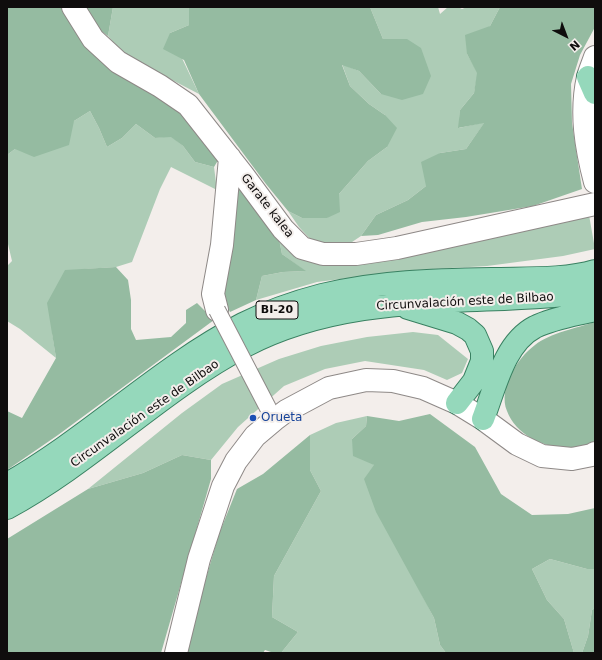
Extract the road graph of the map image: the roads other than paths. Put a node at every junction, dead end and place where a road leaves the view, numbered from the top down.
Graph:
1 (72, 7) edge
2 (595, 57) edge
3 (592, 85) edge
4 (230, 158) junction
5 (595, 182) edge
6 (595, 204) edge
7 (595, 271) edge
8 (595, 292) edge
9 (393, 304) junction
10 (217, 310) joint
11 (595, 310) edge
12 (456, 402) junction
13 (268, 408) dead end
14 (486, 411) junction
15 (595, 453) edge
16 (7, 484) edge
17 (7, 508) edge
18 (176, 653) edge

1 - 4 street, Garate kalea
2 - 3 street
3 - 5 street
4 - 6 street, Garate kalea
4 - 10 street
7 - 16 main road, Circunvalación este de Bilbao / BI-20
8 - 9 main road, Circunvalación este de Bilbao / BI-20
9 - 12 main road
9 - 17 main road, Circunvalación este de Bilbao / BI-20
10 - 13 street, bridge
11 - 14 main road
12 - 14 street
12 - 18 street
14 - 15 street

